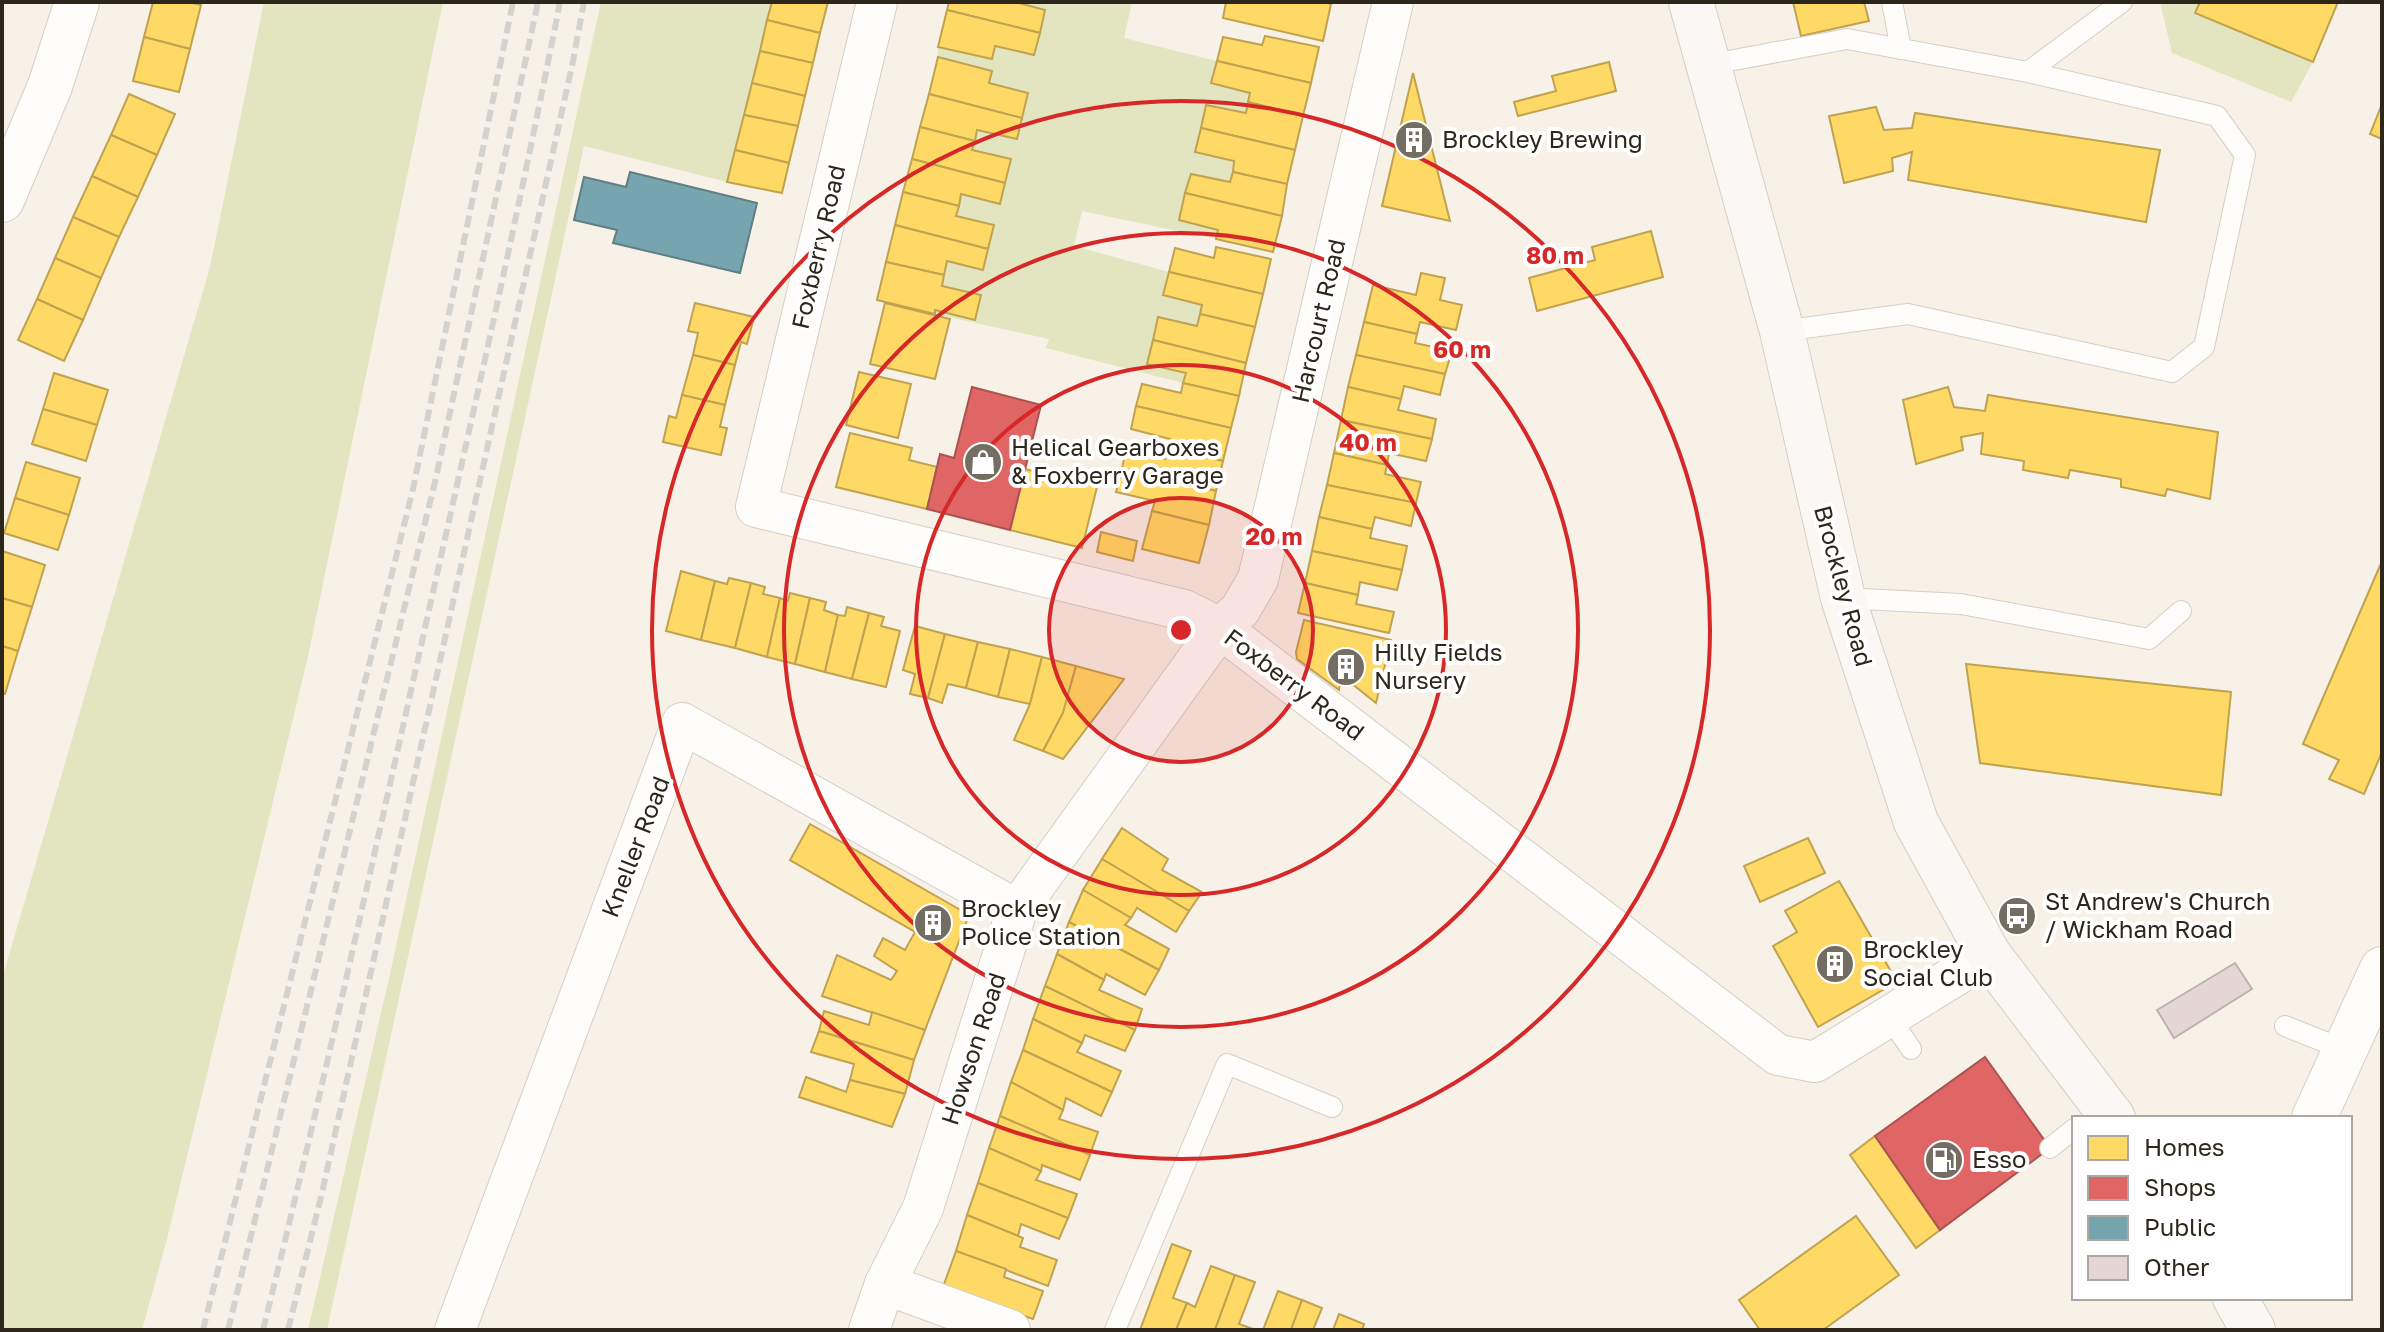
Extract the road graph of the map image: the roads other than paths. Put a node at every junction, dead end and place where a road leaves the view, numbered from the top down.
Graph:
1 (77, 2) edge
2 (877, 2) edge
3 (1393, 2) edge
4 (1691, 2) edge
5 (1892, 2) edge
6 (2122, 2) edge
7 (1901, 49) junction
8 (1707, 65) junction
9 (2028, 72) junction
10 (2, 200) edge
11 (1782, 331) junction
12 (1843, 598) junction
13 (2181, 611) dead end
14 (1220, 628) junction
15 (1017, 910) junction
16 (1989, 955) junction
17 (2382, 969) edge
18 (2285, 1026) dead end
19 (2360, 1040) edge
20 (1332, 1107) dead end
21 (2094, 1116) edge
22 (2315, 1116) edge
23 (2072, 1133) edge
24 (2050, 1148) dead end
25 (885, 1284) junction
26 (2236, 1300) edge
27 (455, 1330) edge
28 (869, 1330) edge
29 (1010, 1330) edge
30 (1115, 1330) edge
31 (2253, 1330) edge

1 - 10 street
2 - 14 street, Foxberry Road
3 - 14 street, Harcourt Road
4 - 8 main road, Brockley Road
5 - 7 lane
6 - 9 lane
7 - 8 lane
7 - 9 lane
8 - 11 main road, Brockley Road
9 - 11 lane
11 - 12 main road, Brockley Road
12 - 13 lane
12 - 16 main road, Brockley Road
14 - 15 street, Howson Road
14 - 16 street, Foxberry Road
15 - 25 street, Howson Road
15 - 27 street, Kneller Road
16 - 21 main road, Brockley Road
17 - 19 street
18 - 19 lane
19 - 22 street
20 - 30 lane
23 - 24 lane
25 - 28 street, Howson Road
25 - 29 street
26 - 31 main road

